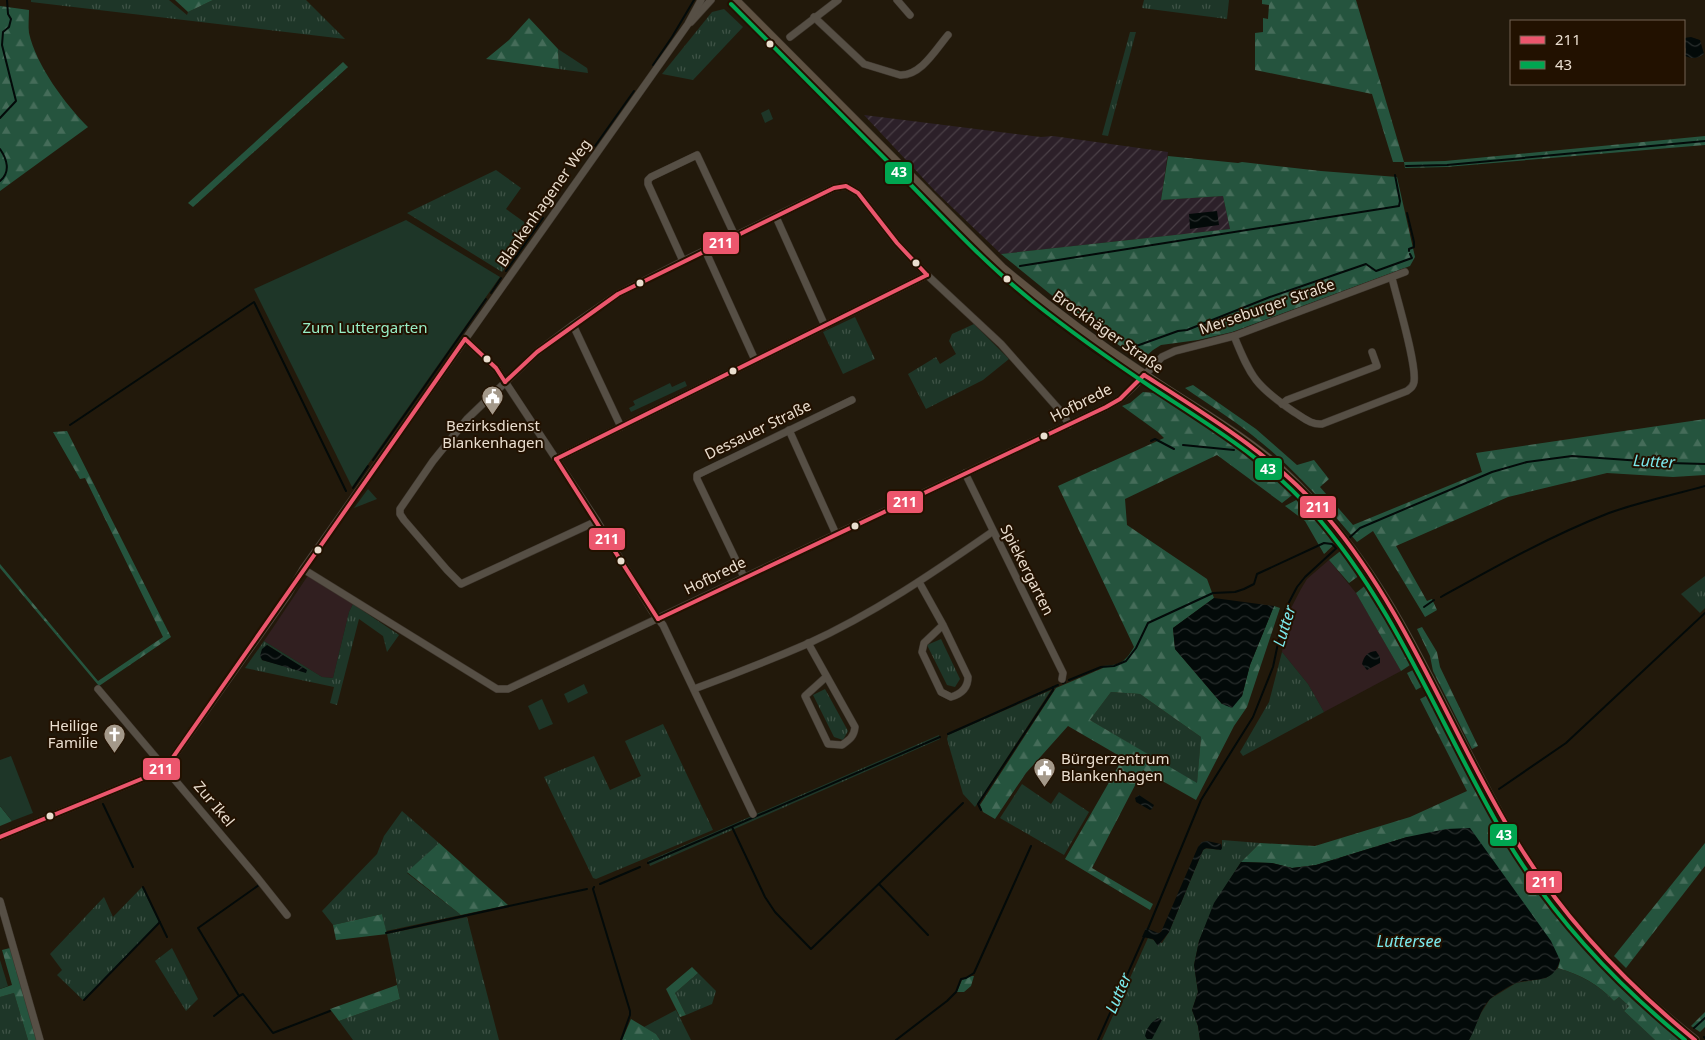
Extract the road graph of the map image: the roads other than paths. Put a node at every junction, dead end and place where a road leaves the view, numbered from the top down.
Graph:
1 (701, 0) edge
2 (711, 0) edge
3 (735, 0) edge
4 (838, 0) edge
5 (897, 0) edge
6 (910, 15) dead end
7 (814, 17) junction
8 (688, 24) junction
9 (948, 35) dead end
10 (790, 37) dead end
11 (776, 217) junction
12 (735, 236) junction
13 (705, 250) junction
14 (683, 261) junction
15 (1405, 272) dead end
16 (927, 275) junction
17 (1392, 278) junction
18 (572, 325) junction
19 (825, 326) junction
20 (1234, 336) junction
21 (465, 339) junction
22 (1372, 352) dead end
23 (755, 360) junction
24 (1144, 375) junction
25 (505, 382) junction
26 (852, 400) dead end
27 (1282, 404) junction
28 (1069, 425) junction
29 (621, 427) junction
30 (789, 430) junction
31 (556, 459) junction
32 (965, 473) junction
33 (597, 521) junction
34 (992, 532) junction
35 (836, 534) junction
36 (303, 569) junction
37 (744, 577) junction
38 (919, 582) junction
39 (658, 619) junction
40 (943, 626) junction
41 (808, 643) junction
42 (826, 677) junction
43 (1062, 679) dead end
44 (98, 689) dead end
45 (694, 689) junction
46 (164, 768) junction
47 (753, 814) dead end
48 (0, 837) edge
49 (0, 901) edge
50 (287, 916) dead end
51 (40, 1040) edge
52 (1695, 1040) edge

1 - 8 street, Blankenhagener Weg
2 - 8 street, Blankenhagener Weg
3 - 24 main road, Brockhäger Straße
4 - 7 street
5 - 6 street
7 - 9 street
7 - 10 street
8 - 21 street, Blankenhagener Weg
11 - 12 street
11 - 16 street
11 - 19 street
12 - 13 street
12 - 14 street
13 - 14 street
13 - 23 street
14 - 18 street
15 - 17 street, Merseburger Straße
16 - 19 street
16 - 28 street
17 - 20 street, Merseburger Straße
17 - 27 street
18 - 25 street
18 - 29 street
19 - 23 street
20 - 24 street, Merseburger Straße
20 - 27 street
21 - 25 street
21 - 36 street, Blankenhagener Weg
22 - 27 street
23 - 29 street
24 - 28 street, Hofbrede
24 - 52 main road, Brockhäger Straße
25 - 31 street
25 - 33 street
26 - 30 street, Dessauer Straße
28 - 32 street, Hofbrede
29 - 31 street
30 - 35 street
30 - 37 street, Dessauer Straße
31 - 33 street
32 - 34 street, Spiekergarten
32 - 35 street, Hofbrede
33 - 39 street
34 - 38 street
34 - 43 street, Spiekergarten
35 - 37 street, Hofbrede
36 - 39 street, Hofbrede
36 - 46 street, Blankenhagener Weg
37 - 39 street, Hofbrede
38 - 40 street
38 - 41 street
39 - 45 street
40 - 40 street
41 - 42 street
41 - 45 street
42 - 42 street
44 - 46 street, Zur Ikel
45 - 47 street
46 - 48 street, Blankenhagener Weg
46 - 50 street, Zur Ikel
49 - 51 street

